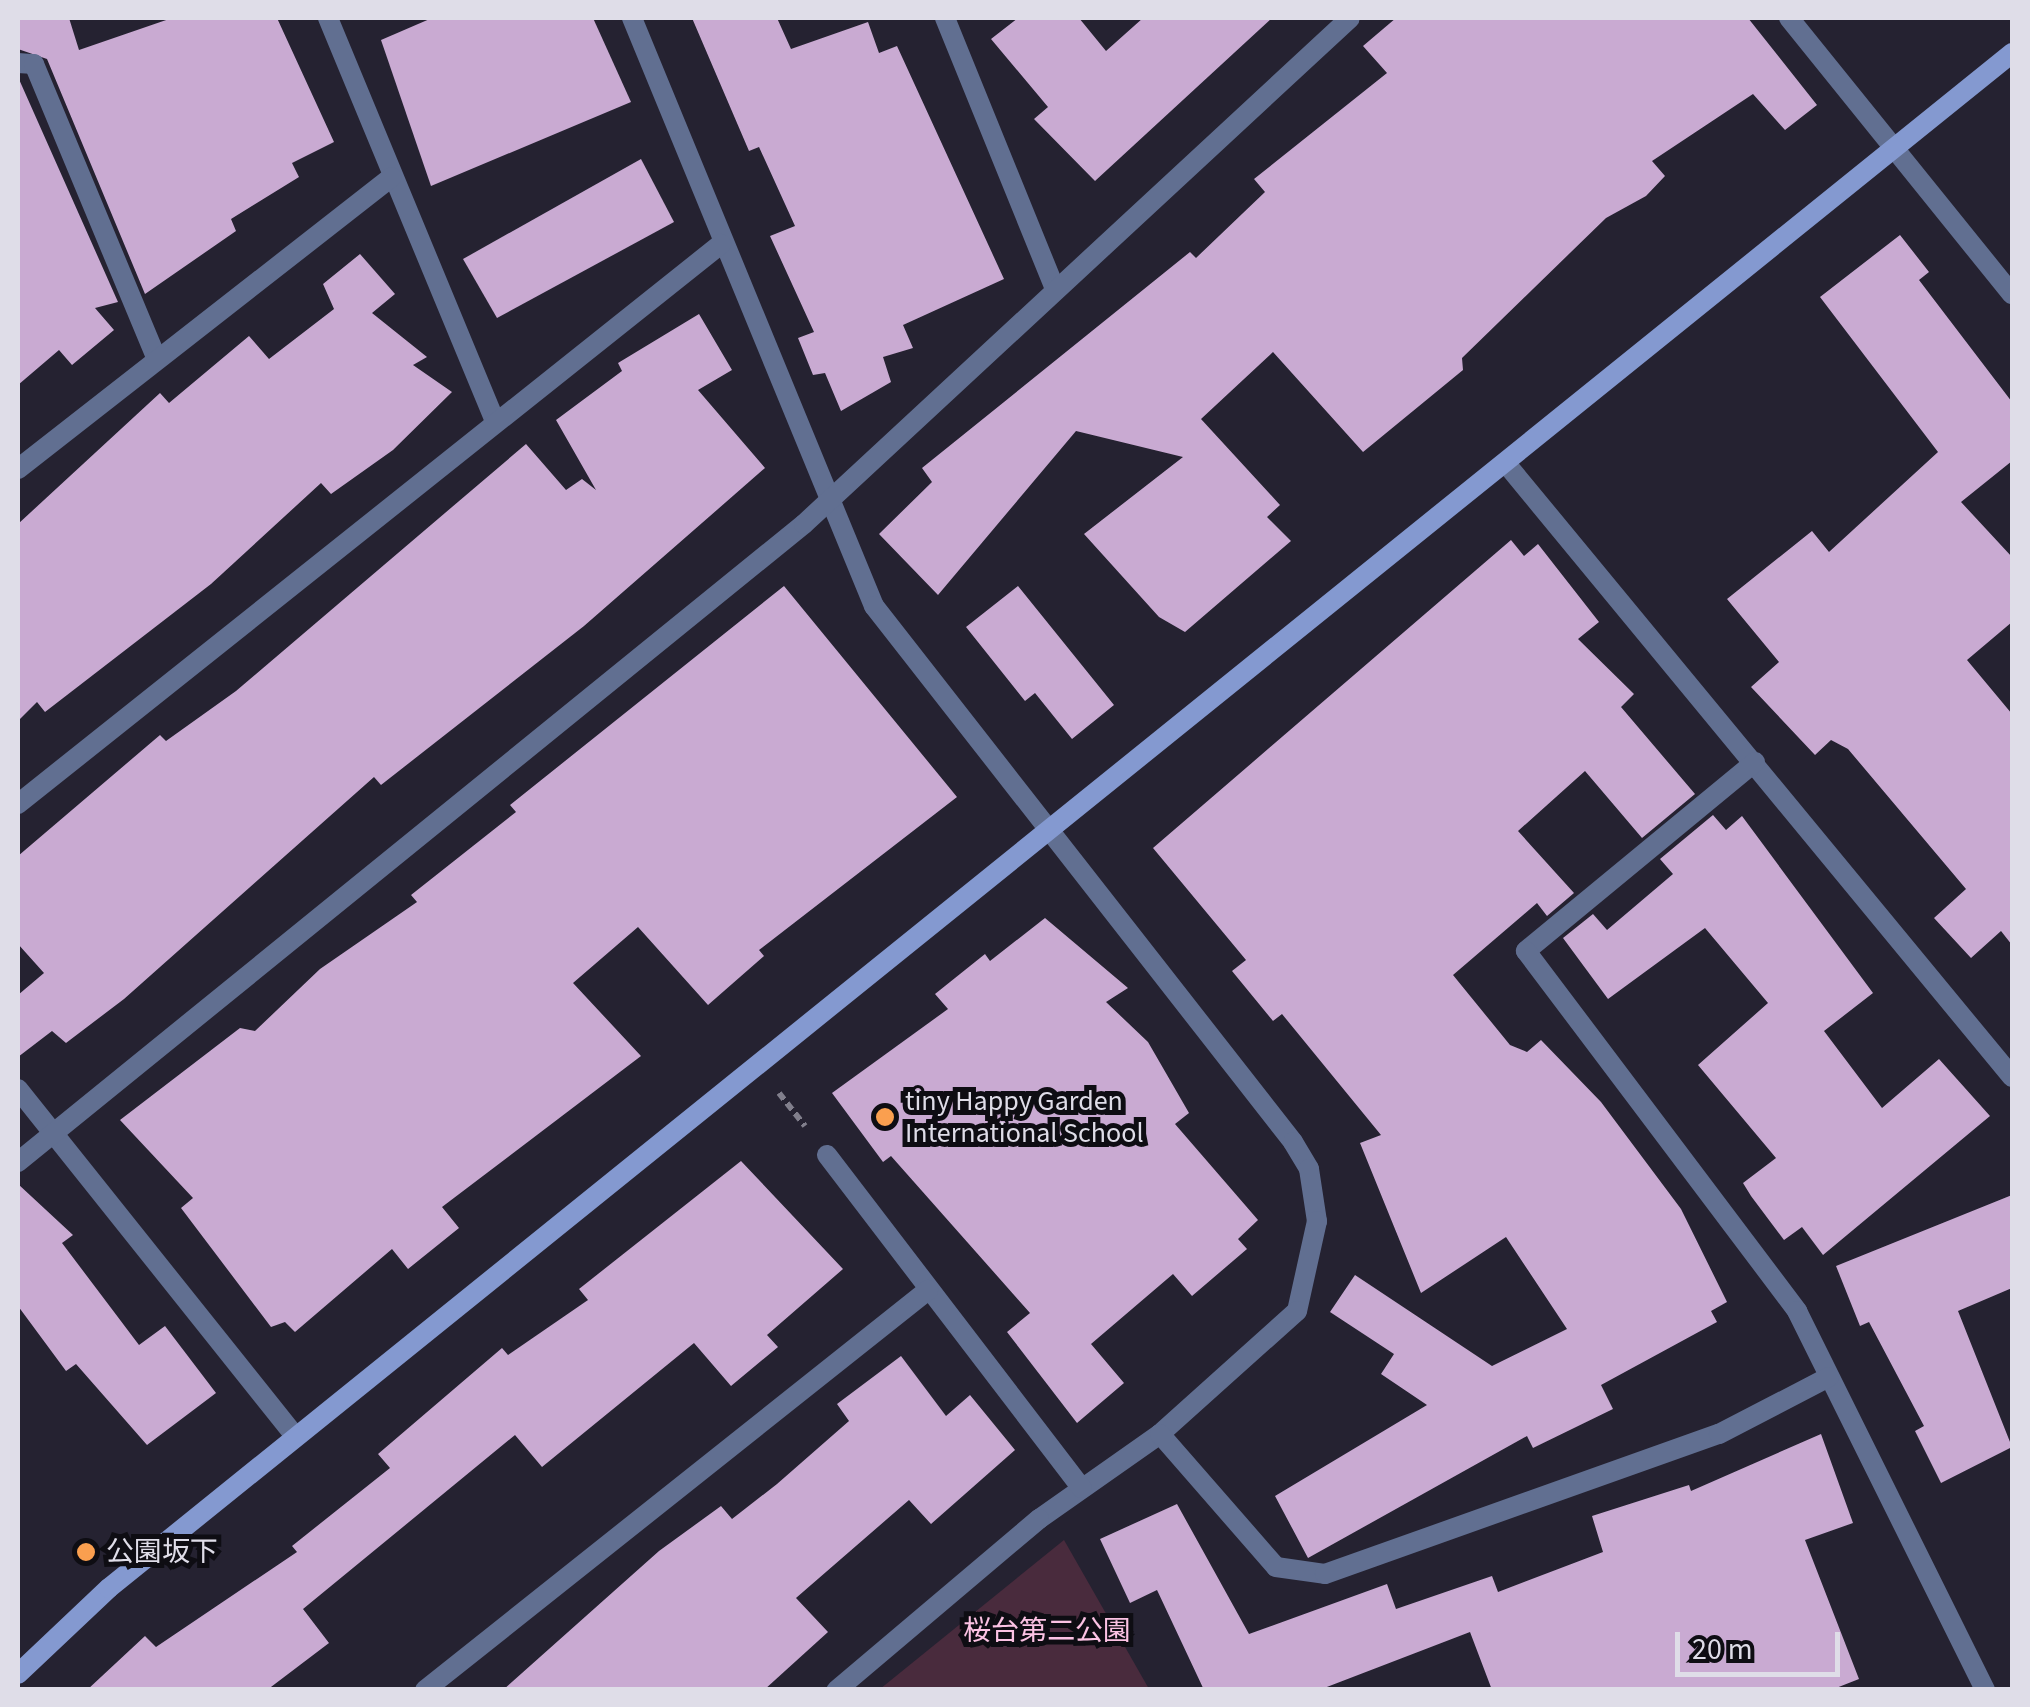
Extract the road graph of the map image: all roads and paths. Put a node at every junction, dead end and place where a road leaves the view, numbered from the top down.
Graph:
1 (328, 18) edge
2 (632, 18) edge
3 (945, 18) edge
4 (1350, 18) edge
5 (1789, 18) edge
6 (2012, 54) edge
7 (18, 63) edge
8 (1894, 148) junction
9 (392, 178) junction
10 (721, 244) junction
11 (1054, 290) junction
12 (2012, 294) edge
13 (154, 354) junction
14 (495, 422) junction
15 (1508, 466) junction
16 (18, 469) edge
17 (831, 499) junction
18 (1755, 762) junction
19 (18, 804) edge
20 (1049, 836) junction
21 (759, 1067) junction
22 (2012, 1077) edge
23 (18, 1090) edge
24 (50, 1131) junction
25 (827, 1155) joint
26 (18, 1162) edge
27 (928, 1290) junction
28 (1829, 1377) junction
29 (1160, 1434) junction
30 (296, 1437) junction
31 (1082, 1488) junction
32 (18, 1674) edge
33 (425, 1690) edge
34 (836, 1690) edge
35 (1985, 1690) edge

1 - 9 street
2 - 10 street
3 - 11 street
4 - 11 street
5 - 8 street
6 - 8 street
7 - 13 street
8 - 12 street
8 - 15 street
9 - 13 street
9 - 14 street
10 - 14 street
10 - 17 street
11 - 17 street
13 - 16 street
14 - 19 street
15 - 18 street
15 - 20 street
17 - 20 street
17 - 24 street
18 - 22 street
18 - 28 street
20 - 21 street
20 - 29 street
21 - 25 path
21 - 30 street
23 - 24 street
24 - 26 street
24 - 30 street
25 - 27 street
27 - 31 street
27 - 33 street
28 - 29 street
28 - 35 street
29 - 31 street
30 - 32 street
31 - 34 street

